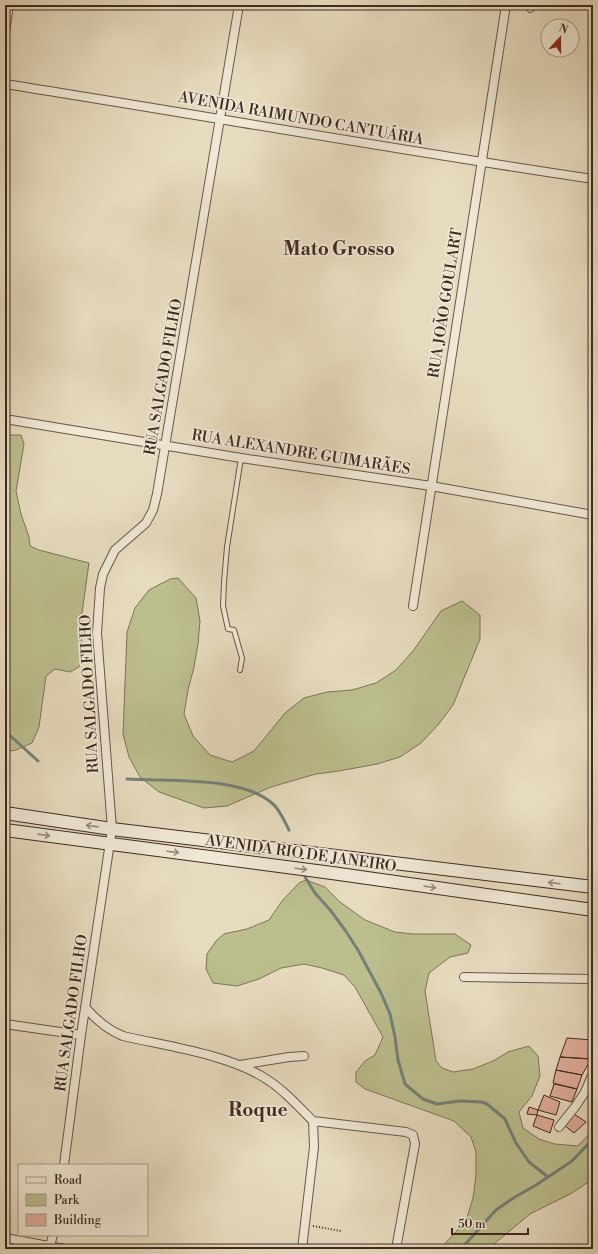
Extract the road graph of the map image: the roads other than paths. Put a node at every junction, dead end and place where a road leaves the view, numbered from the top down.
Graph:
1 (9, 5) edge
2 (239, 5) edge
3 (506, 5) edge
4 (539, 5) edge
5 (530, 10) dead end
6 (5, 32) edge
7 (5, 84) edge
8 (221, 118) junction
9 (481, 162) junction
10 (593, 179) edge
11 (5, 419) edge
12 (166, 444) junction
13 (241, 458) junction
14 (431, 486) junction
15 (593, 515) edge
16 (413, 606) dead end
17 (240, 670) dead end
18 (5, 813) edge
19 (112, 829) junction
20 (5, 830) edge
21 (110, 844) junction
22 (593, 887) edge
23 (593, 910) edge
24 (464, 978) dead end
25 (593, 979) edge
26 (86, 1008) junction
27 (5, 1024) edge
28 (81, 1035) junction
29 (304, 1056) dead end
30 (240, 1066) junction
31 (593, 1073) edge
32 (313, 1121) junction
33 (559, 1127) dead end
34 (64, 1164) edge
35 (52, 1236) edge
36 (5, 1238) edge
37 (50, 1246) junction
38 (65, 1249) edge
39 (302, 1249) edge
40 (396, 1249) edge

1 - 6 street
2 - 8 street, RUA SALGADO FILHO
3 - 9 street, RUA JOÃO GOULART
4 - 5 lane
7 - 8 street, AVENIDA RAIMUNDO CANTUÁRIA
8 - 9 street, AVENIDA RAIMUNDO CANTUÁRIA
8 - 12 street, RUA SALGADO FILHO
9 - 10 street, AVENIDA RAIMUNDO CANTUÁRIA
9 - 14 street, RUA JOÃO GOULART
11 - 12 street, RUA ALEXANDRE GUIMARÃES
12 - 13 street, RUA ALEXANDRE GUIMARÃES
12 - 19 street, RUA SALGADO FILHO
13 - 14 street, RUA ALEXANDRE GUIMARÃES
13 - 17 lane
14 - 15 street, RUA ALEXANDRE GUIMARÃES
14 - 16 street, RUA JOÃO GOULART
19 -> 18 main road, AVENIDA RIO DE JANEIRO
19 - 21 street, RUA SALGADO FILHO
22 -> 19 main road, AVENIDA RIO DE JANEIRO
20 -> 21 main road, AVENIDA RIO DE JANEIRO
21 -> 23 main road, AVENIDA RIO DE JANEIRO
21 - 26 street, RUA SALGADO FILHO
24 - 25 street
26 - 28 street, RUA SALGADO FILHO
26 - 30 street
27 - 28 street
28 - 34 street, RUA SALGADO FILHO
29 - 30 street
30 - 32 street
31 - 33 street
32 - 39 street
32 - 40 street
35 - 37 street
36 - 37 street
37 - 38 street

